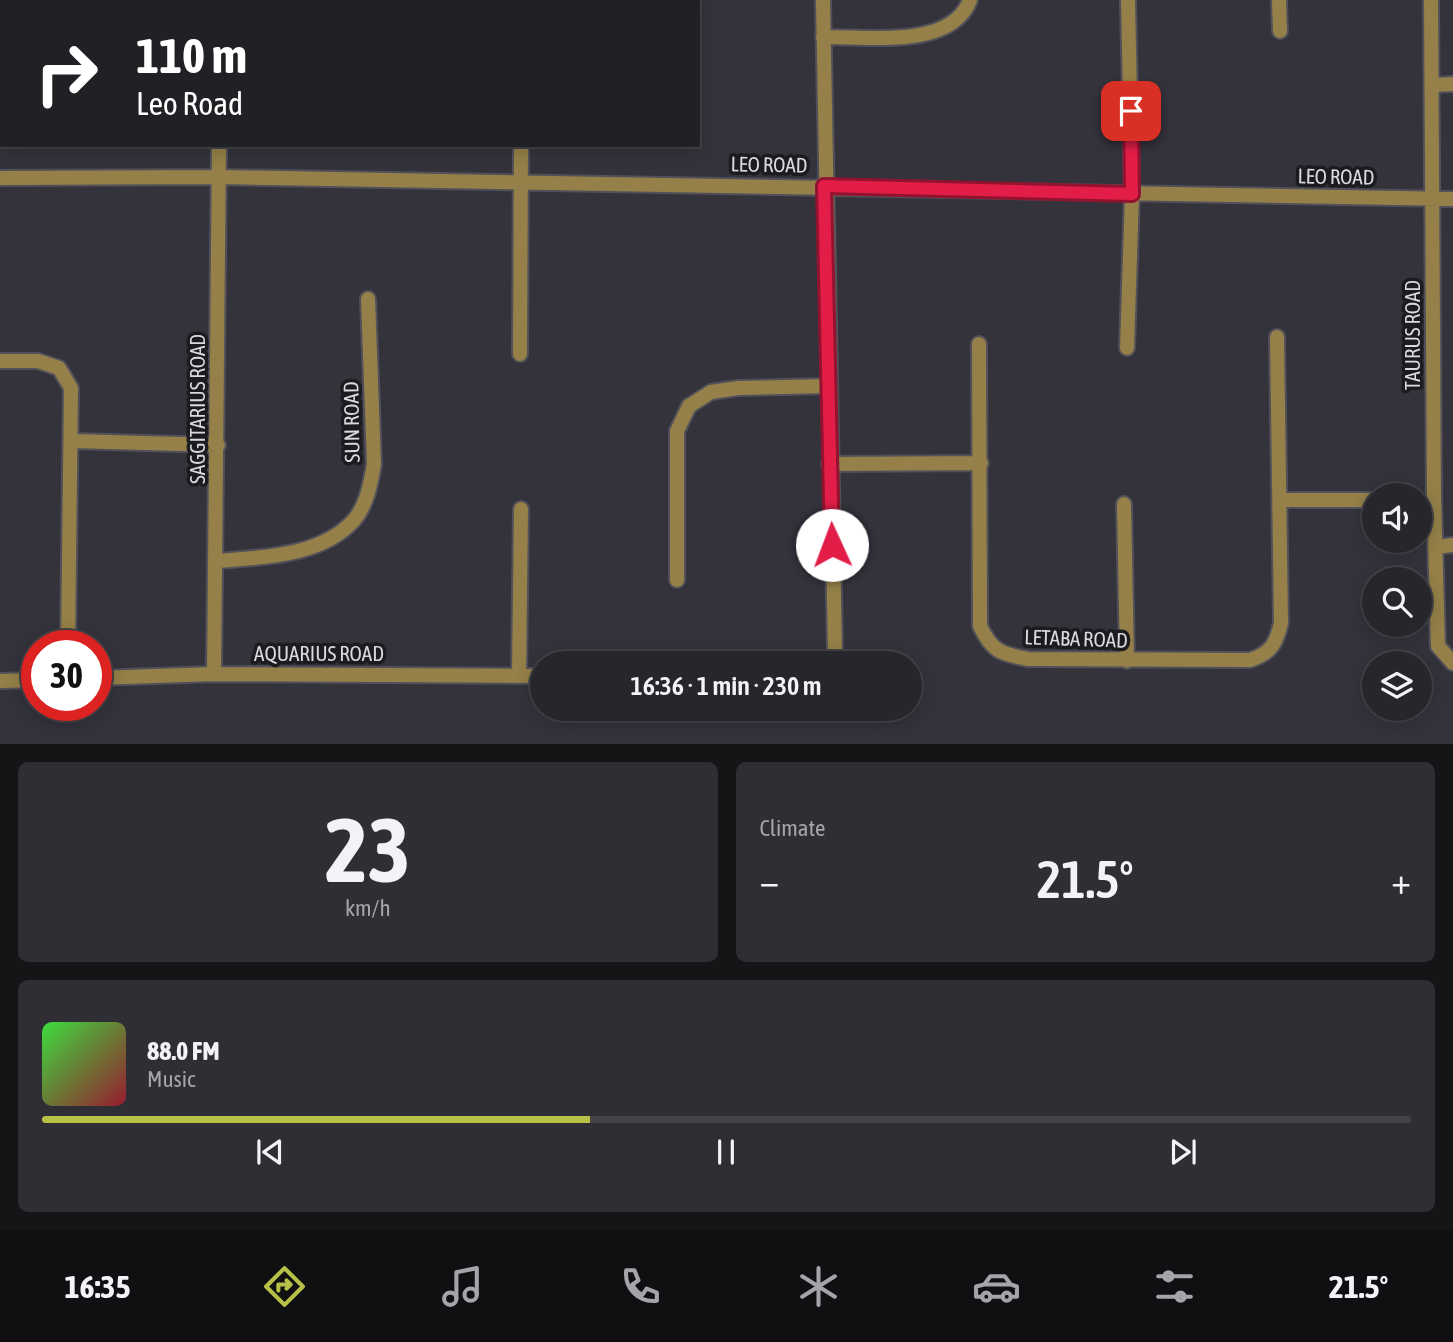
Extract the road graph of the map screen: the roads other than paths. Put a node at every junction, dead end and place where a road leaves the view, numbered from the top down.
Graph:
1 (823, 0) edge
2 (970, 0) edge
3 (1128, 0) edge
4 (1279, 0) edge
5 (1431, 0) edge
6 (1280, 31) dead end
7 (823, 37) junction
8 (1453, 84) edge
9 (1433, 85) junction
10 (219, 147) edge
11 (521, 147) edge
12 (219, 177) junction
13 (0, 178) edge
14 (522, 183) junction
15 (824, 186) junction
16 (1132, 194) junction
17 (1432, 199) junction
18 (1453, 199) edge
19 (369, 299) dead end
20 (1277, 337) dead end
21 (979, 344) dead end
22 (1127, 348) dead end
23 (520, 354) dead end
24 (0, 361) edge
25 (828, 386) junction
26 (72, 441) junction
27 (218, 445) junction
28 (981, 463) junction
29 (829, 464) junction
30 (1426, 483) edge
31 (1362, 499) edge
32 (1280, 500) junction
33 (1124, 504) dead end
34 (521, 509) dead end
35 (1432, 531) edge
36 (1453, 545) edge
37 (1435, 547) junction
38 (217, 561) junction
39 (677, 580) dead end
40 (68, 630) edge
41 (835, 651) edge
42 (1127, 661) junction
43 (1453, 663) edge
44 (214, 674) junction
45 (519, 676) junction
46 (530, 676) edge
47 (112, 677) edge
48 (21, 680) edge
49 (0, 681) edge

1 - 7 street
2 - 7 street
3 - 16 street
4 - 6 street
5 - 9 street, TAURUS ROAD
7 - 15 street
8 - 9 street
9 - 17 street, TAURUS ROAD
10 - 12 street, SAGGITARIUS ROAD
11 - 14 street
12 - 13 street, LEO ROAD
12 - 14 street, LEO ROAD
12 - 27 street, SAGGITARIUS ROAD
14 - 15 street, LEO ROAD
14 - 23 street
15 - 16 street, LEO ROAD
15 - 25 street
16 - 17 street, LEO ROAD
16 - 22 street
17 - 18 street, LEO ROAD
17 - 30 street, TAURUS ROAD
19 - 38 street, SUN ROAD
20 - 32 street, LETABA ROAD
21 - 28 street, LETABA ROAD
24 - 26 street
25 - 29 street
25 - 39 street
26 - 27 street
26 - 40 street
27 - 38 street, SAGGITARIUS ROAD
28 - 29 street
28 - 42 street, LETABA ROAD
29 - 41 street
31 - 32 street
32 - 42 street, LETABA ROAD
33 - 42 street
34 - 45 street
35 - 37 street, TAURUS ROAD
36 - 37 street
37 - 43 street, TAURUS ROAD
38 - 44 street, SAGGITARIUS ROAD
44 - 45 street, AQUARIUS ROAD
44 - 47 street, AQUARIUS ROAD
45 - 46 street, AQUARIUS ROAD
48 - 49 street

